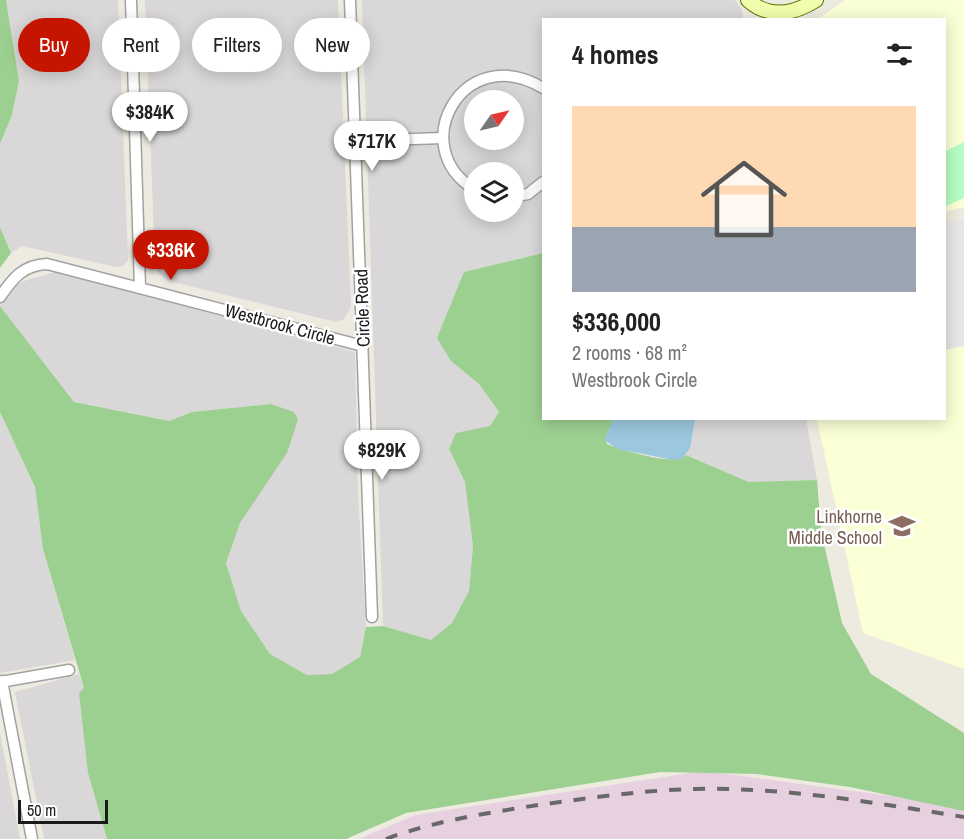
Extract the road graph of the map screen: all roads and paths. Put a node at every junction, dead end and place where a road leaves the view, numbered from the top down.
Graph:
1 (131, 0) edge
2 (350, 0) edge
3 (748, 0) edge
4 (816, 0) edge
5 (542, 87) edge
6 (443, 138) junction
7 (356, 141) junction
8 (464, 181) edge
9 (542, 183) edge
10 (524, 195) edge
11 (140, 288) junction
12 (0, 297) edge
13 (363, 346) junction
14 (372, 617) dead end
15 (69, 670) dead end
16 (1, 681) edge
17 (32, 839) edge

1 - 11 street
2 - 7 street, Circle Road
3 - 4 main road
5 - 6 street
6 - 7 street
6 - 8 street
7 - 13 street, Circle Road
9 - 10 street
11 - 12 street, Westbrook Circle
11 - 13 street, Westbrook Circle
13 - 14 street, Circle Road
15 - 16 street
16 - 17 street

